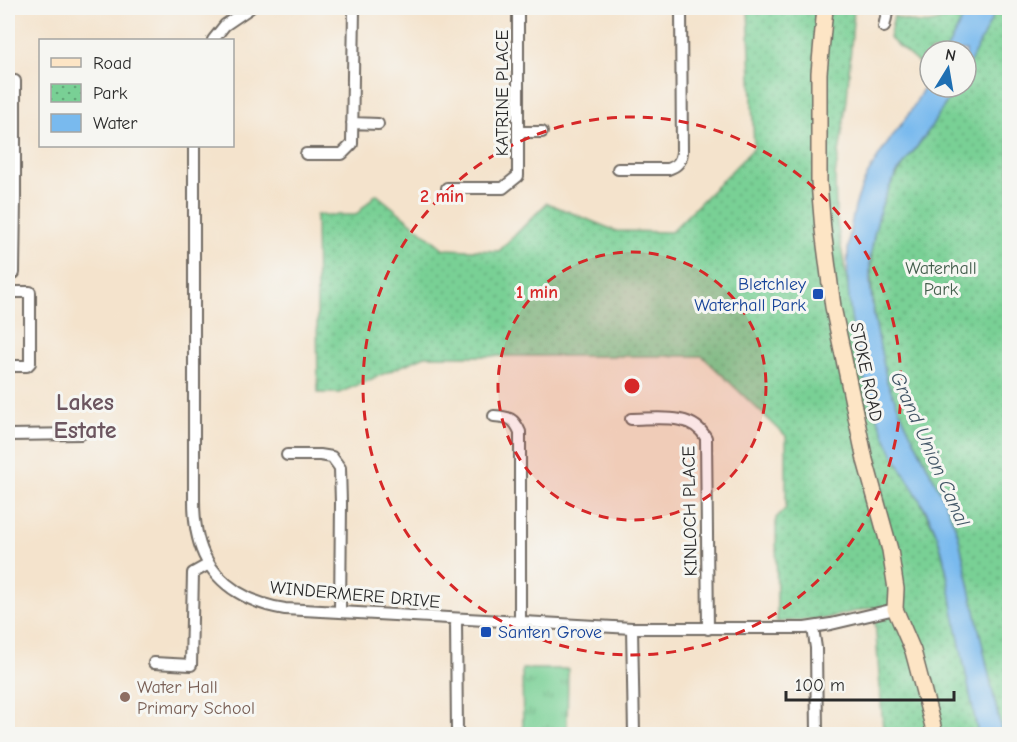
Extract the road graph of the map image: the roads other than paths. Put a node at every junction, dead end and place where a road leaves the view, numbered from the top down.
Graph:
1 (250, 8) edge
2 (354, 8) edge
3 (518, 8) edge
4 (681, 8) edge
5 (825, 8) edge
6 (888, 8) edge
7 (913, 8) edge
8 (924, 8) edge
9 (884, 27) dead end
10 (214, 39) edge
11 (11, 81) edge
12 (352, 123) junction
13 (378, 124) dead end
14 (518, 132) junction
15 (542, 132) dead end
16 (194, 147) edge
17 (306, 154) dead end
18 (618, 169) dead end
19 (447, 188) dead end
20 (11, 197) edge
21 (15, 273) dead end
22 (8, 292) edge
23 (8, 366) edge
24 (494, 416) dead end
25 (631, 419) dead end
26 (81, 434) dead end
27 (8, 435) edge
28 (287, 455) dead end
29 (209, 564) junction
30 (896, 609) junction
31 (340, 612) junction
32 (456, 619) junction
33 (520, 622) junction
34 (632, 628) junction
35 (813, 628) junction
36 (708, 629) junction
37 (154, 663) dead end
38 (457, 735) edge
39 (634, 735) edge
40 (817, 735) edge
41 (934, 735) edge

1 - 10 street
2 - 12 street
3 - 14 street, KATRINE PLACE
4 - 18 street
5 - 30 street, STOKE ROAD
6 - 9 street
7 - 8 street
11 - 20 street
12 - 13 street
12 - 17 street
14 - 15 street
14 - 19 street, KATRINE PLACE
16 - 29 street, WINDERMERE DRIVE
20 - 21 street
22 - 23 street
24 - 33 street
25 - 36 street, KINLOCH PLACE
26 - 27 street
28 - 31 street
29 - 31 street, WINDERMERE DRIVE
29 - 37 street
30 - 35 street, WINDERMERE DRIVE
30 - 41 street, STOKE ROAD
31 - 32 street, WINDERMERE DRIVE
32 - 33 street, WINDERMERE DRIVE
32 - 38 street
33 - 34 street, WINDERMERE DRIVE
34 - 36 street, WINDERMERE DRIVE
34 - 39 street
35 - 36 street, WINDERMERE DRIVE
35 - 40 street

